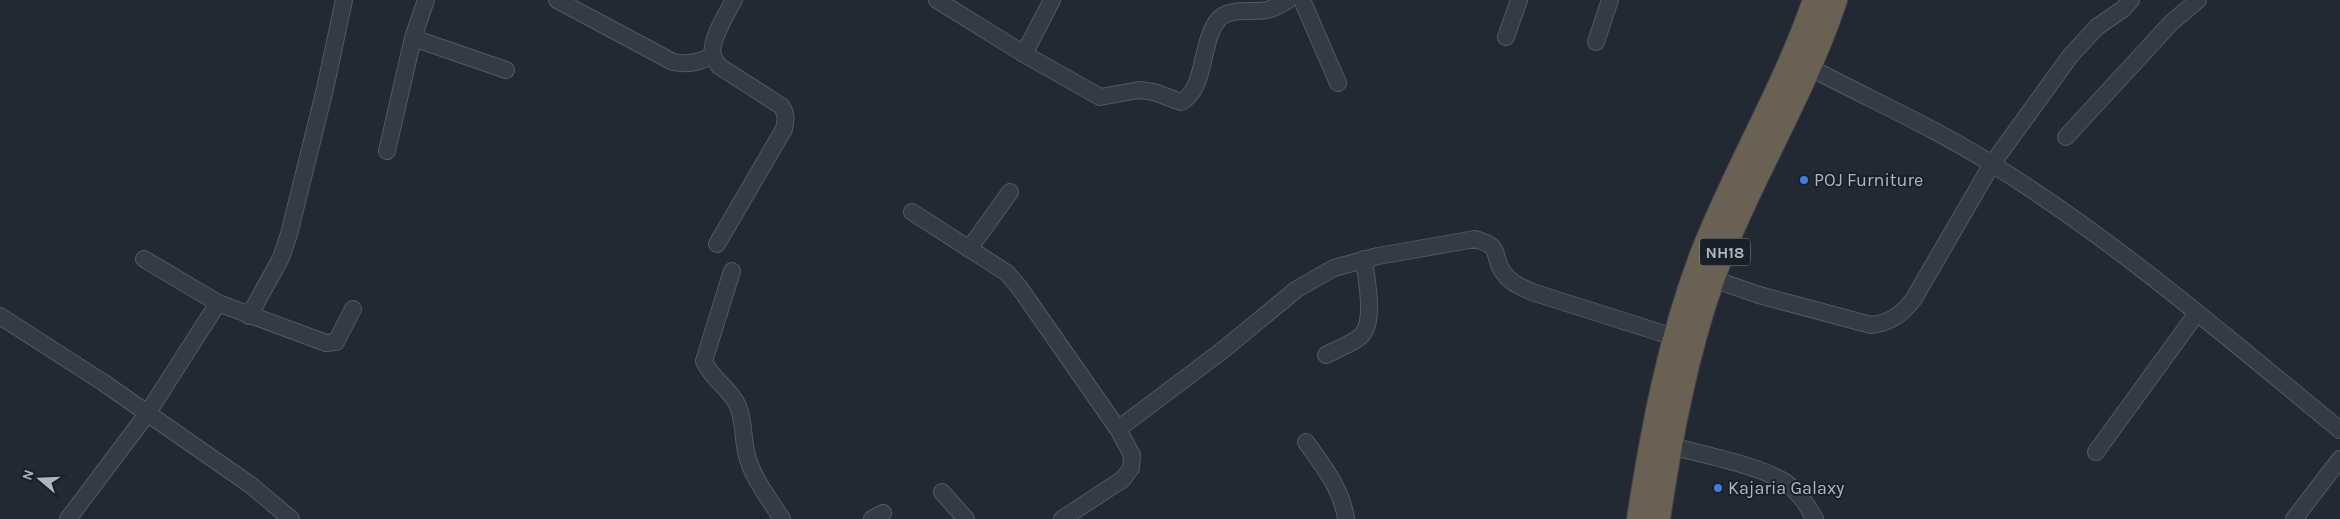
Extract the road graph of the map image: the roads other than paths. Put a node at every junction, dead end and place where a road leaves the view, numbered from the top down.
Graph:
1 (344, 0) edge
2 (426, 0) edge
3 (557, 0) edge
4 (734, 0) edge
5 (937, 0) edge
6 (1052, 0) edge
7 (1288, 0) edge
8 (1302, 0) edge
9 (1519, 0) edge
10 (1610, 0) edge
11 (1814, 0) edge
12 (1836, 0) edge
13 (2131, 0) edge
14 (2198, 0) edge
15 (1506, 37) dead end
16 (413, 38) junction
17 (1596, 42) dead end
18 (1024, 54) junction
19 (713, 56) junction
20 (1809, 67) junction
21 (506, 70) dead end
22 (1338, 83) dead end
23 (2066, 137) dead end
24 (387, 151) dead end
25 (1992, 164) junction
26 (1010, 192) dead end
27 (912, 212) dead end
28 (717, 244) dead end
29 (969, 248) junction
30 (144, 258) dead end
31 (1364, 259) junction
32 (732, 271) dead end
33 (1713, 279) junction
34 (218, 303) junction
35 (353, 309) dead end
36 (2197, 313) junction
37 (0, 316) edge
38 (249, 316) junction
39 (1674, 338) junction
40 (1326, 354) dead end
41 (148, 414) junction
42 (1118, 429) junction
43 (2340, 430) edge
44 (1306, 442) dead end
45 (1670, 446) junction
46 (2096, 452) dead end
47 (2340, 460) edge
48 (942, 492) dead end
49 (68, 519) edge
50 (291, 519) edge
51 (782, 519) edge
52 (966, 519) edge
53 (1062, 519) edge
54 (1346, 519) edge
55 (1638, 519) edge
56 (1659, 519) edge
57 (1816, 519) edge
58 (2294, 519) edge

1 - 38 street
2 - 16 street
3 - 19 street
4 - 19 street
5 - 18 street
6 - 18 street
7 - 18 street
8 - 22 street
9 - 15 street
10 - 17 street
11 - 39 highway, NH18
12 - 20 highway, NH18
13 - 25 street
14 - 23 street
16 - 21 street
16 - 24 street
19 - 28 street
20 - 25 street
20 - 33 highway, NH18
25 - 33 street
25 - 36 street
26 - 29 street
27 - 29 street
29 - 42 street
30 - 34 street
31 - 39 street
31 - 40 street
31 - 42 street
32 - 51 street
33 - 45 highway, NH18
34 - 38 street
34 - 41 street
35 - 38 street
36 - 43 street
36 - 46 street
37 - 41 street
39 - 55 highway, NH18
41 - 49 street
41 - 50 street
42 - 53 street
44 - 54 street
45 - 56 highway, NH18
45 - 57 street
47 - 58 street
48 - 52 street

